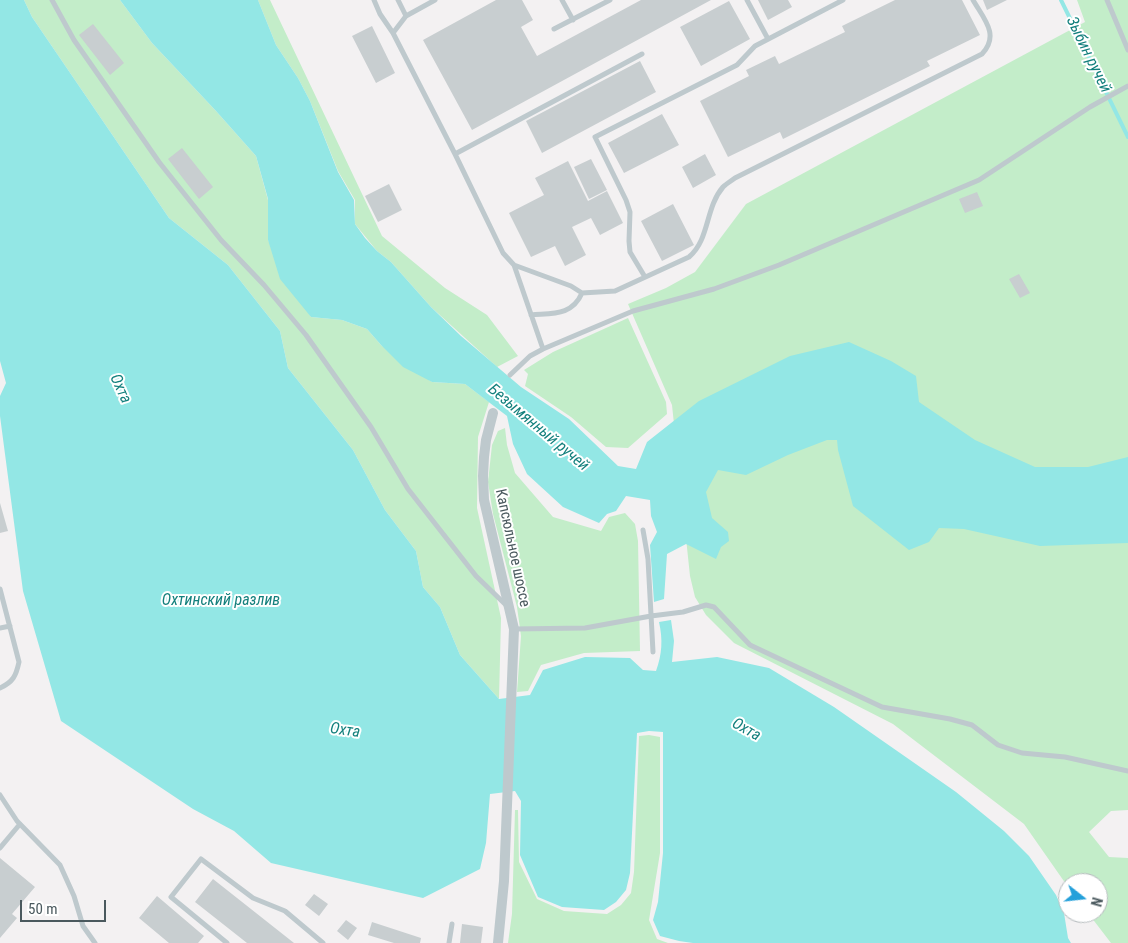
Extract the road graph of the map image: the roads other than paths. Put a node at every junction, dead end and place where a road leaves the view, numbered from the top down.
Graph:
1 (52, 0) edge
2 (374, 0) edge
3 (398, 0) edge
4 (435, 0) edge
5 (562, 0) edge
6 (610, 0) edge
7 (747, 0) edge
8 (843, 0) edge
9 (973, 0) edge
10 (1107, 0) edge
11 (406, 16) junction
12 (573, 20) junction
13 (554, 29) dead end
14 (393, 33) junction
15 (768, 39) junction
16 (1128, 50) edge
17 (642, 54) dead end
18 (1128, 86) edge
19 (455, 154) junction
20 (514, 265) junction
21 (645, 277) junction
22 (582, 293) junction
23 (531, 315) junction
24 (543, 348) junction
25 (510, 375) dead end
26 (493, 414) dead end
27 (643, 530) dead end
28 (0, 589) edge
29 (509, 608) junction
30 (652, 616) junction
31 (10, 626) junction
32 (0, 628) edge
33 (514, 629) junction
34 (653, 652) dead end
35 (0, 688) edge
36 (1128, 771) edge
37 (0, 795) edge
38 (20, 824) junction
39 (0, 848) edge
40 (452, 924) dead end
41 (95, 943) edge
42 (227, 943) edge
43 (323, 943) edge
44 (449, 943) edge
45 (498, 943) edge

1 - 29 lane
2 - 14 lane
3 - 11 lane
4 - 11 lane
5 - 12 lane
6 - 12 lane
7 - 15 lane
8 - 15 lane
9 - 21 lane
10 - 16 lane
11 - 14 lane
12 - 13 lane
14 - 19 lane
15 - 21 lane
17 - 19 lane
18 - 24 lane
19 - 20 lane
20 - 22 lane
20 - 23 lane
21 - 22 lane
22 - 23 lane
23 - 24 lane
24 - 25 lane
26 - 29 street, Капсюльное шоссе
27 - 30 lane
28 - 31 lane
29 - 33 street, Капсюльное шоссе
30 - 33 lane
30 - 34 lane
30 - 36 lane
31 - 32 lane
31 - 35 lane
33 - 45 street, Капсюльное шоссе
37 - 38 lane
38 - 39 lane
38 - 41 lane
40 - 44 lane
42 - 43 lane

